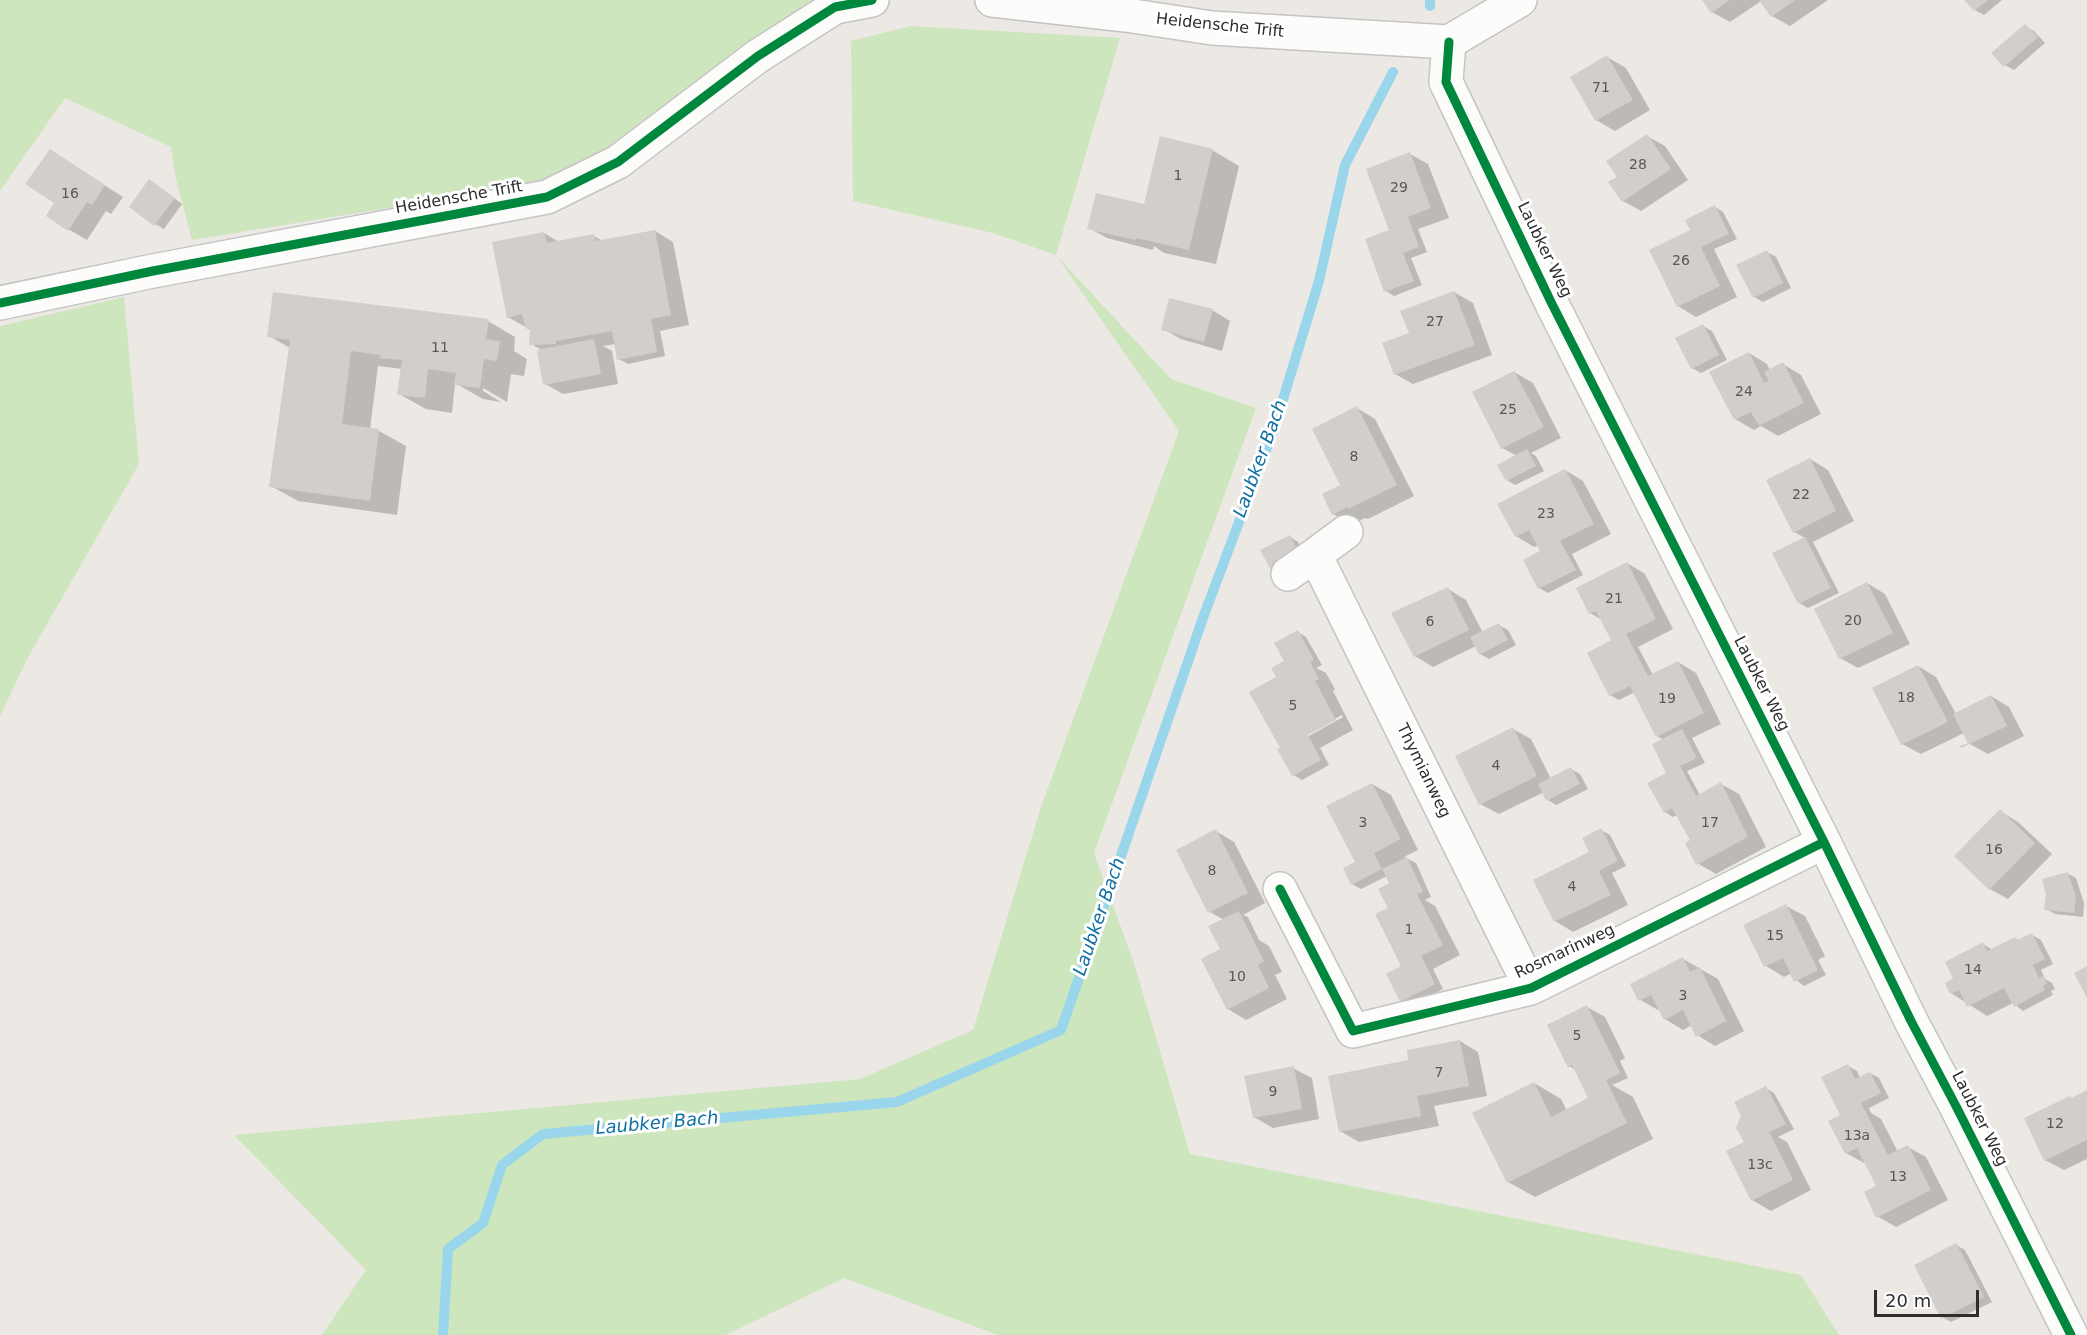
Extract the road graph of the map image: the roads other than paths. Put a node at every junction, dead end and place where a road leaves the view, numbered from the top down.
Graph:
1 (872, 0) edge
2 (994, 0) edge
3 (1520, 0) edge
4 (1116, 8) edge
5 (1449, 42) junction
6 (0, 303) edge
7 (1346, 532) dead end
8 (1315, 555) junction
9 (1288, 574) dead end
10 (1824, 842) junction
11 (1280, 888) dead end
12 (1531, 988) junction
13 (2071, 1335) edge

1 - 6 street, Heidensche Trift
2 - 4 street, Heidensche Trift
3 - 5 street
4 - 5 street, Heidensche Trift
5 - 10 street, Laubker Weg
7 - 8 street
8 - 9 street
8 - 12 street, Thymianweg
10 - 12 street, Rosmarinweg
10 - 13 street, Laubker Weg
11 - 12 street, Rosmarinweg

